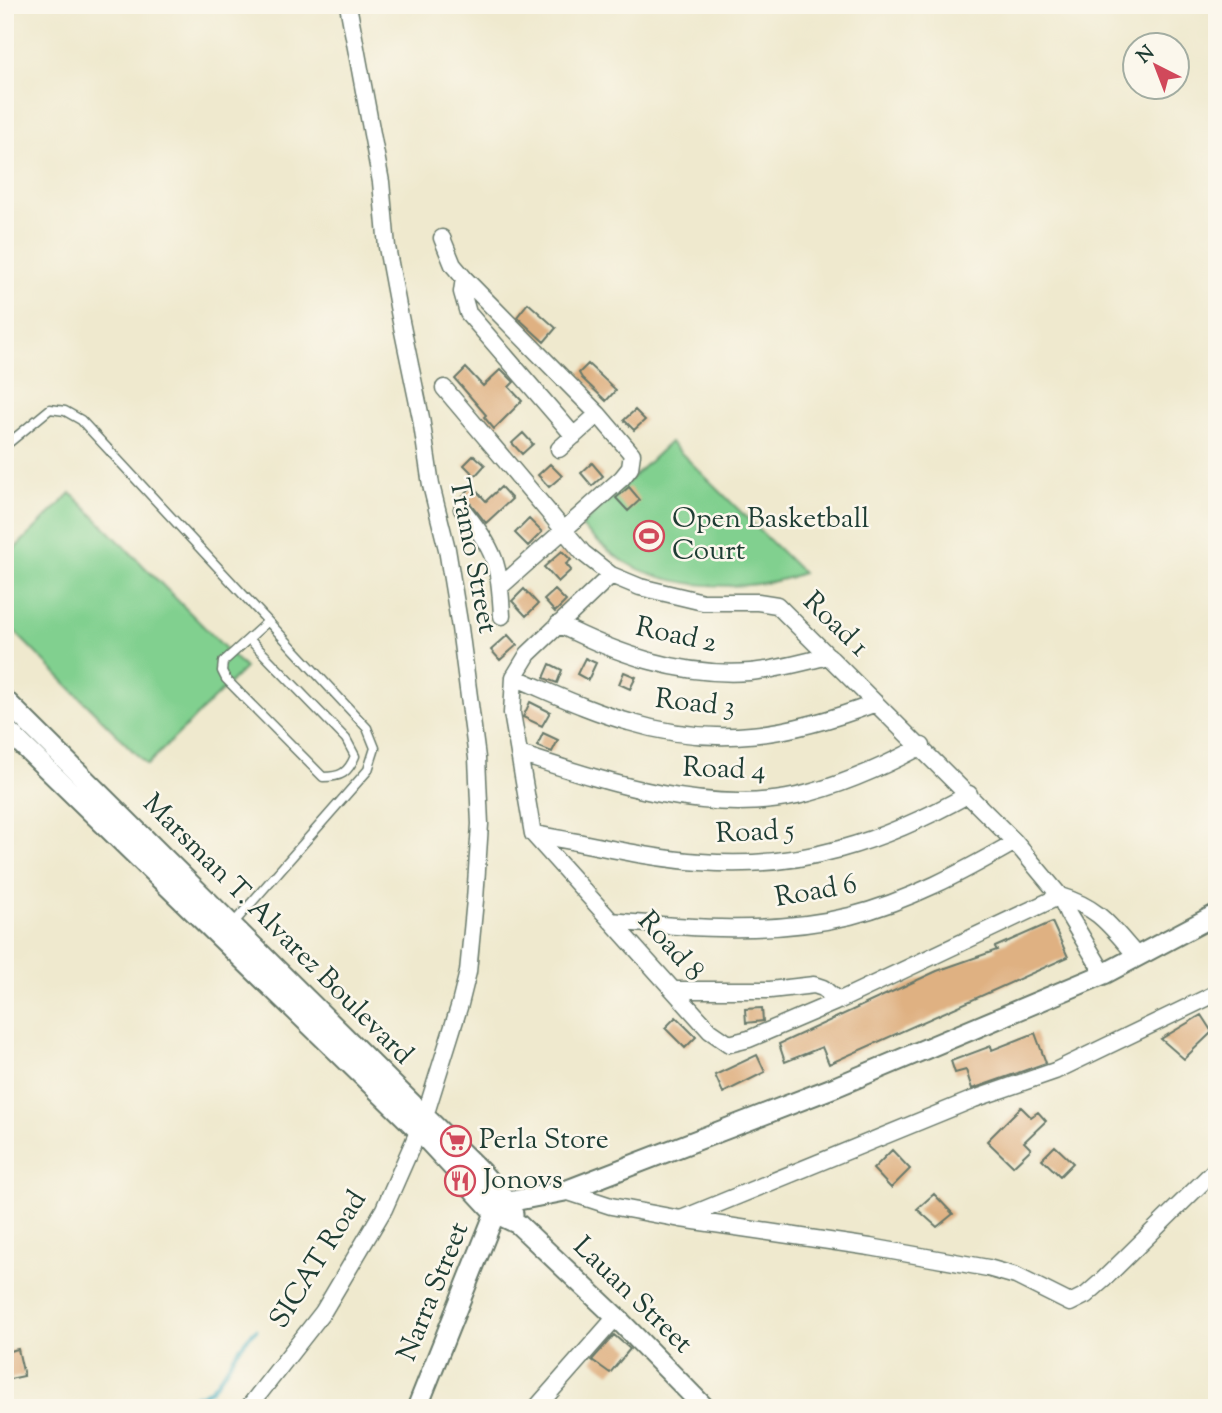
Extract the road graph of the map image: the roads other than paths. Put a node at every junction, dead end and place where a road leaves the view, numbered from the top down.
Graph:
1 (348, 5) edge
2 (442, 238) dead end
3 (464, 278) junction
4 (444, 388) dead end
5 (598, 414) junction
6 (573, 436) junction
7 (5, 446) edge
8 (559, 449) dead end
9 (462, 509) dead end
10 (565, 530) junction
11 (611, 575) junction
12 (500, 587) junction
13 (502, 616) dead end
14 (267, 622) junction
15 (558, 624) junction
16 (249, 639) junction
17 (829, 656) junction
18 (514, 677) junction
19 (5, 700) edge
20 (876, 703) junction
21 (5, 728) edge
22 (922, 746) junction
23 (520, 754) junction
24 (969, 794) junction
25 (533, 834) junction
26 (1015, 842) junction
27 (1060, 896) junction
28 (1217, 914) edge
29 (611, 921) junction
30 (225, 931) junction
31 (1136, 955) junction
32 (1104, 974) junction
33 (674, 990) junction
34 (1217, 993) edge
35 (838, 1001) junction
36 (422, 1123) junction
37 (1217, 1168) edge
38 (565, 1191) junction
39 (502, 1208) junction
40 (681, 1219) junction
41 (615, 1317) junction
42 (248, 1408) edge
43 (417, 1408) edge
44 (536, 1408) edge
45 (705, 1408) edge

1 - 36 street, Tramo Street
2 - 3 street
3 - 5 street
3 - 6 street
4 - 10 street, Road 1
5 - 6 street
5 - 10 street
6 - 8 street
7 - 14 lane
9 - 12 street
10 - 11 street, Road 1
10 - 12 street
11 - 15 street
11 - 17 street, Road 1
12 - 13 street
14 - 16 lane
14 - 30 lane
15 - 17 street, Road 2
15 - 18 street
16 - 16 lane
17 - 20 street, Road 1
18 - 20 street, Road 3
18 - 23 street
19 - 30 street, Marsman T. Alvarez Boulevard
20 - 22 street, Road 1
21 - 30 street, Marsman T. Alvarez Boulevard
22 - 23 street, Road 4
22 - 24 street, Road 1
23 - 25 street
24 - 25 street, Road 5
24 - 26 street, Road 1
25 - 29 street, Road 8
26 - 27 street, Road 1
26 - 29 street, Road 6
27 - 31 street
27 - 32 street
27 - 35 street, Road 8
28 - 31 street
29 - 33 street, Road 8
30 - 36 street, Marsman T. Alvarez Boulevard
31 - 32 street
32 - 38 street
33 - 35 street
33 - 35 street, Road 8
34 - 40 street
36 - 39 street, Marsman T. Alvarez Boulevard
36 - 42 street, SICAT Road
37 - 40 street
38 - 39 street
38 - 40 street
39 - 41 street, Lauan Street
39 - 43 street, Narra Street
41 - 44 street
41 - 45 street, Lauan Street

